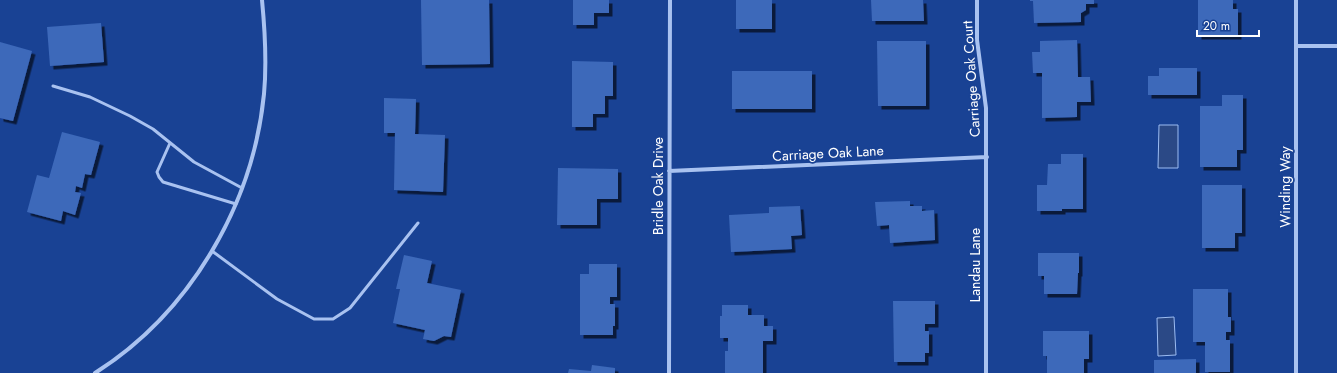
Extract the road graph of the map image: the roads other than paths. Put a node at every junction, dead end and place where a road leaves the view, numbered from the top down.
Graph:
1 (262, 0) edge
2 (670, 0) edge
3 (977, 0) edge
4 (1296, 0) edge
5 (1296, 46) junction
6 (1337, 46) edge
7 (53, 86) dead end
8 (170, 143) junction
9 (987, 157) junction
10 (670, 171) junction
11 (242, 188) junction
12 (236, 204) junction
13 (418, 224) dead end
14 (212, 251) junction
15 (95, 373) edge
16 (669, 373) edge
17 (986, 373) edge
18 (1296, 373) edge

1 - 11 street
2 - 10 street, Bridle Oak Drive
3 - 9 street, Carriage Oak Court
4 - 5 street, Winding Way
5 - 6 street
5 - 18 street, Winding Way
7 - 8 lane
8 - 11 lane
8 - 12 lane
9 - 10 street, Carriage Oak Lane
9 - 17 street, Landau Lane
10 - 16 street, Bridle Oak Drive
11 - 12 street
12 - 14 street
13 - 14 lane
14 - 15 street

